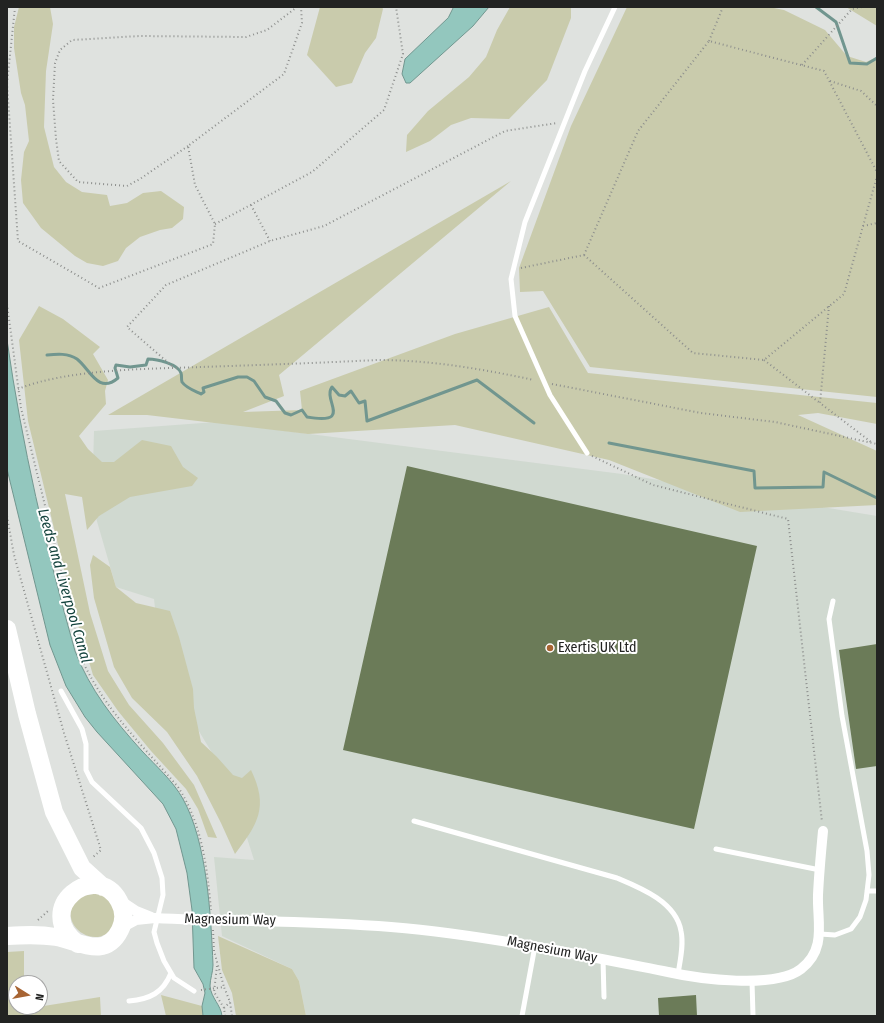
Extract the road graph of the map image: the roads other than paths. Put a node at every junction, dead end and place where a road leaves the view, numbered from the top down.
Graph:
1 (615, 7) edge
2 (587, 453) road end
3 (833, 601) dead end
4 (7, 629) edge
5 (61, 691) dead end
6 (414, 821) dead end
7 (823, 831) road end
8 (716, 849) dead end
9 (820, 870) junction
10 (867, 891) junction
11 (877, 891) edge
12 (110, 892) junction
13 (62, 909) junction
14 (157, 918) junction
15 (121, 928) junction
16 (820, 934) junction
17 (27, 935) junction
18 (7, 936) edge
19 (78, 944) junction
20 (535, 946) junction
21 (603, 959) junction
22 (171, 973) junction
23 (678, 974) junction
24 (752, 981) junction
25 (194, 991) dead end
26 (604, 997) dead end
27 (129, 1001) dead end
28 (522, 1016) edge
29 (753, 1016) edge

1 - 2 lane
3 - 10 lane
4 - 12 highway
5 - 14 lane
6 - 23 lane
7 - 9 street, Magnesium Way
8 - 9 lane
9 - 16 street, Magnesium Way
10 - 11 lane
10 - 16 lane
12 - 13 highway
12 - 14 street, Magnesium Way
12 - 15 highway
13 - 17 highway
13 - 19 highway
14 - 15 street, Magnesium Way
14 - 20 street, Magnesium Way
14 - 22 lane
15 - 19 highway
16 - 24 street, Magnesium Way
17 - 18 highway
17 - 19 highway
20 - 21 street, Magnesium Way
20 - 28 lane
21 - 23 street, Magnesium Way
21 - 26 lane
22 - 25 lane
22 - 27 lane
23 - 24 street, Magnesium Way
24 - 29 lane

